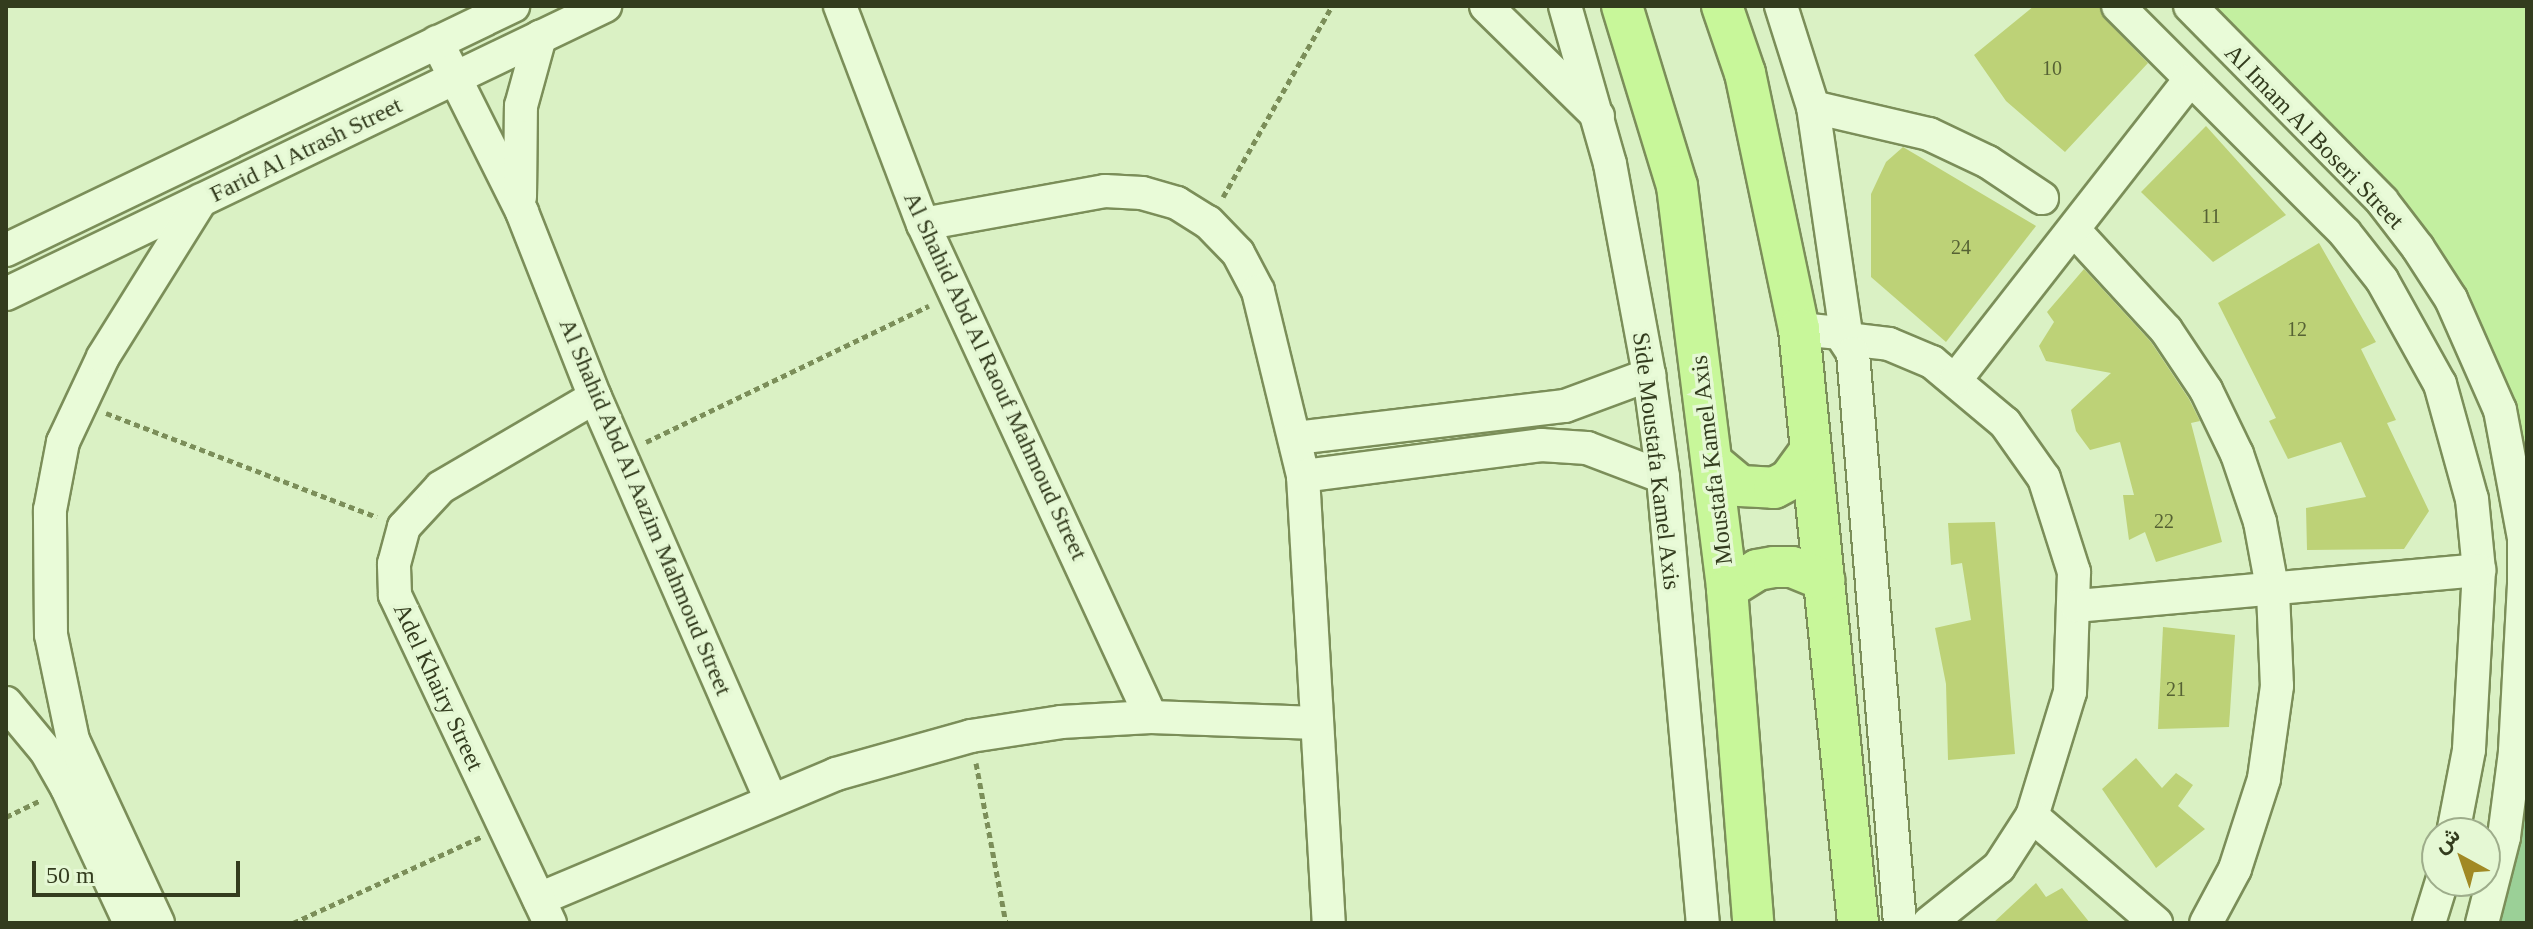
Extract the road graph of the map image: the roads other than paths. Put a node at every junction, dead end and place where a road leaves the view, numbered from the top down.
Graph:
1 (513, 6) edge
2 (605, 6) edge
3 (819, 6) edge
4 (1486, 6) edge
5 (1565, 6) edge
6 (1622, 6) edge
7 (1722, 6) edge
8 (1781, 6) edge
9 (2118, 6) edge
10 (2190, 6) edge
11 (843, 18) edge
12 (540, 37) junction
13 (437, 42) junction
14 (455, 78) junction
15 (2189, 81) junction
16 (1813, 107) junction
17 (1599, 118) junction
18 (2333, 150) junction
19 (2368, 186) junction
20 (2303, 191) junction
21 (2042, 198) dead end
22 (201, 200) junction
23 (522, 212) junction
24 (2334, 222) junction
25 (923, 224) junction
26 (2074, 230) junction
27 (6, 250) edge
28 (6, 294) edge
29 (1799, 329) junction
30 (1847, 339) junction
31 (1649, 375) junction
32 (1956, 379) junction
33 (595, 397) junction
34 (1296, 438) junction
35 (1809, 452) junction
36 (1714, 464) junction
37 (1303, 476) junction
38 (1663, 477) junction
39 (2525, 538) edge
40 (2479, 570) junction
41 (1824, 580) junction
42 (2525, 584) edge
43 (1727, 589) junction
44 (2273, 592) junction
45 (2077, 606) junction
46 (6, 703) edge
47 (1151, 717) junction
48 (1317, 723) junction
49 (78, 783) junction
50 (771, 800) junction
51 (2032, 816) junction
52 (2456, 817) edge
53 (2437, 897) edge
54 (544, 911) edge
55 (130, 923) edge
56 (158, 923) edge
57 (1329, 923) edge
58 (1703, 923) edge
59 (1753, 923) edge
60 (1858, 923) edge
61 (1900, 923) edge
62 (1929, 923) edge
63 (2156, 923) edge
64 (2206, 923) edge
65 (2429, 923) edge
66 (2482, 923) edge

1 - 13 street, Farid Al Atrash Street
2 - 12 street, Farid Al Atrash Street
3 - 11 street, Al Shahid Abd Al Raouf Mahmoud Street
4 - 17 street
5 - 17 street, Side Moustafa Kamel Axis
6 - 36 main road, Moustafa Kamel Axis
7 - 29 main road
8 - 16 street
9 - 15 street, Al Imam Al Boseri Street
10 - 18 street, Al Imam Al Boseri Street
11 - 25 street, Al Shahid Abd Al Raouf Mahmoud Street
12 - 14 street, Farid Al Atrash Street
12 - 23 street, Al Shahid Abd Al Aazim Mahmoud Street
13 - 14 street, Al Shahid Abd Al Aazim Mahmoud Street
13 - 27 street, Farid Al Atrash Street
14 - 22 street, Farid Al Atrash Street
14 - 23 street, Al Shahid Abd Al Aazim Mahmoud Street
15 - 20 street, Al Imam Al Boseri Street
15 - 26 street
16 - 21 street
16 - 30 street
17 - 31 street, Side Moustafa Kamel Axis
18 - 19 street, Al Imam Al Boseri Street
18 - 20 street
19 - 24 street
19 - 39 street, Al Imam Al Boseri Street
20 - 24 street, Al Imam Al Boseri Street
22 - 28 street, Farid Al Atrash Street
22 - 49 street
23 - 33 street, Al Shahid Abd Al Aazim Mahmoud Street
24 - 40 street, Al Imam Al Boseri Street
25 - 34 street
25 - 47 street, Al Shahid Abd Al Raouf Mahmoud Street
26 - 32 street
26 - 44 street
29 - 30 street
29 - 35 main road
30 - 32 street
30 - 61 street
31 - 34 street
31 - 38 street, Side Moustafa Kamel Axis
32 - 45 street
33 - 50 street, Al Shahid Abd Al Aazim Mahmoud Street
33 - 54 street, Adel Khairy Street
34 - 37 street
35 - 36 main road
35 - 41 main road
36 - 43 main road, Moustafa Kamel Axis
37 - 38 street
37 - 48 street
38 - 58 street, Side Moustafa Kamel Axis
39 - 42 street, Al Imam Al Boseri Street
40 - 44 street
40 - 52 street, Al Imam Al Boseri Street
41 - 43 main road
41 - 60 main road
42 - 66 street, Al Imam Al Boseri Street
43 - 59 main road, Moustafa Kamel Axis
44 - 45 street
44 - 64 street
45 - 51 street
46 - 49 street
47 - 48 street
47 - 50 street
48 - 57 street
49 - 55 street
49 - 56 street
50 - 54 street
51 - 62 street
51 - 63 street
53 - 65 street

